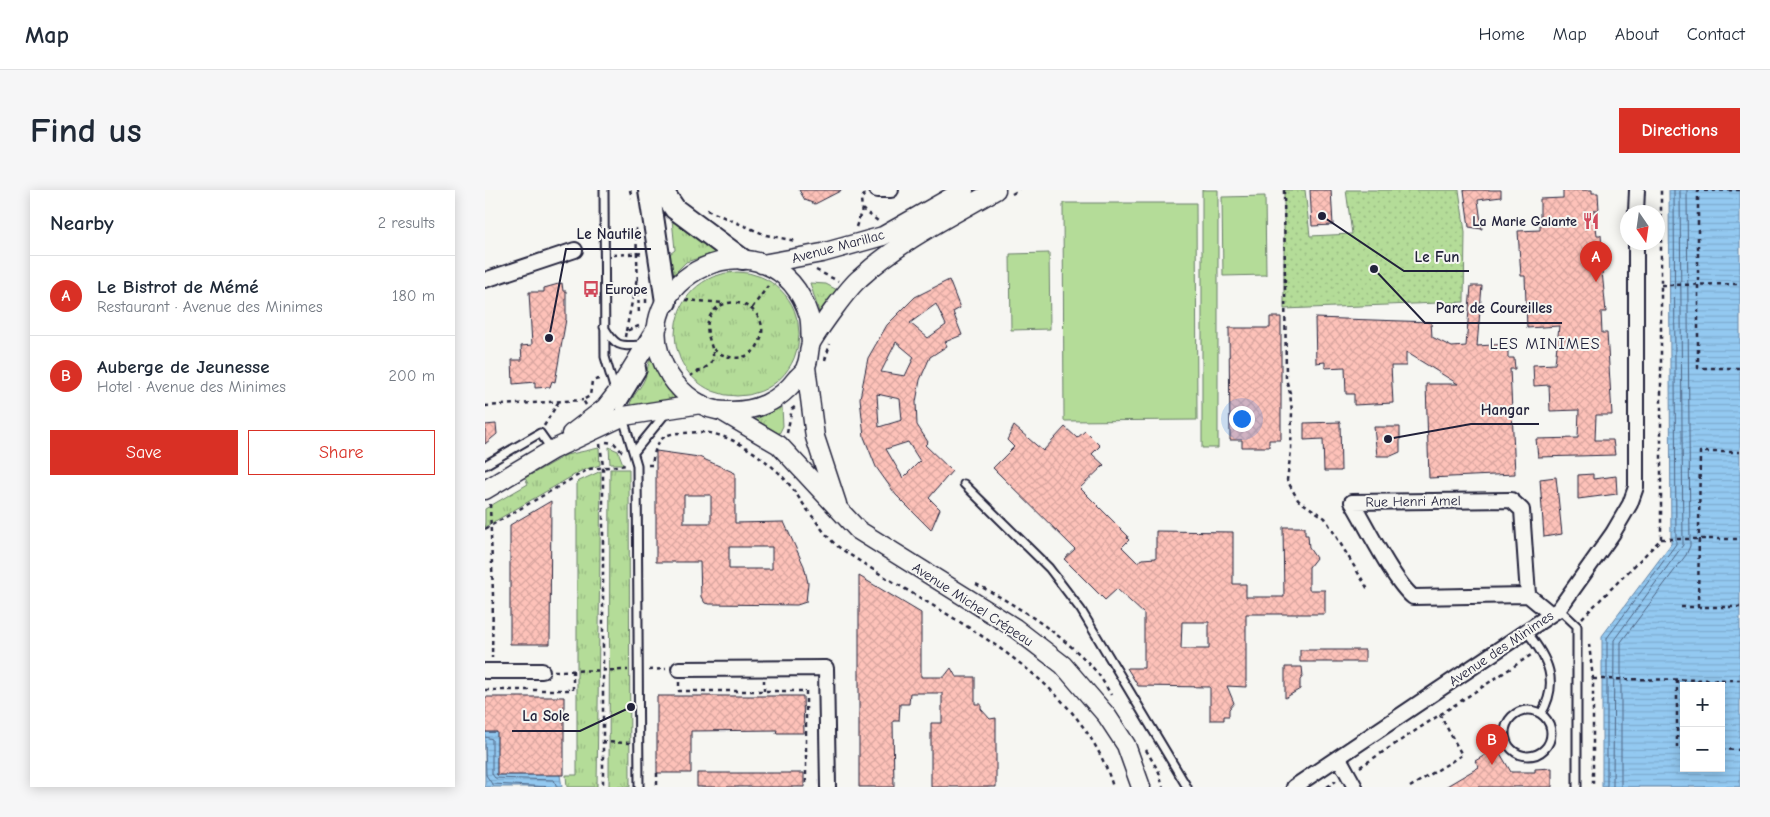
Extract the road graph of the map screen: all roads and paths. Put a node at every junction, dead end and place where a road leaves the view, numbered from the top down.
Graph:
1 (604, 190) edge
2 (630, 190) edge
3 (662, 190) edge
4 (868, 190) edge
5 (877, 190) edge
6 (891, 190) edge
7 (964, 190) edge
8 (996, 190) edge
9 (1284, 190) edge
10 (1637, 190) edge
11 (1740, 190) edge
12 (640, 195) edge
13 (1636, 205) edge
14 (862, 209) junction
15 (705, 210) dead end
16 (878, 220) dead end
17 (645, 224) junction
18 (856, 227) dead end
19 (575, 250) dead end
20 (1636, 250) edge
21 (802, 256) junction
22 (742, 259) junction
23 (761, 264) junction
24 (639, 273) junction
25 (783, 276) junction
26 (485, 280) edge
27 (1697, 284) junction
28 (1740, 284) edge
29 (1661, 285) dead end
30 (850, 290) junction
31 (668, 298) junction
32 (727, 304) junction
33 (752, 308) junction
34 (639, 316) dead end
35 (604, 326) junction
36 (658, 326) junction
37 (627, 331) dead end
38 (832, 340) dead end
39 (811, 342) junction
40 (712, 348) junction
41 (642, 350) junction
42 (815, 367) junction
43 (1740, 368) edge
44 (675, 384) junction
45 (812, 399) junction
46 (583, 400) dead end
47 (559, 401) junction
48 (701, 404) junction
49 (620, 405) junction
50 (485, 406) edge
51 (670, 409) junction
52 (723, 411) junction
53 (540, 433) junction
54 (779, 445) junction
55 (552, 450) junction
56 (635, 452) junction
57 (1740, 452) edge
58 (766, 462) junction
59 (485, 465) edge
60 (637, 465) junction
61 (603, 466) junction
62 (964, 484) dead end
63 (487, 489) edge
64 (839, 509) junction
65 (491, 525) junction
66 (485, 529) edge
67 (1740, 538) edge
68 (1661, 539) dead end
69 (1698, 539) junction
70 (1369, 591) dead end
71 (1528, 595) junction
72 (1681, 607) dead end
73 (1698, 607) junction
74 (1740, 607) edge
75 (1555, 611) junction
76 (1585, 614) dead end
77 (1586, 624) dead end
78 (1526, 631) junction
79 (1588, 642) dead end
80 (1541, 649) junction
81 (679, 669) junction
82 (573, 670) junction
83 (639, 670) junction
84 (488, 671) edge
85 (542, 671) joint
86 (601, 671) junction
87 (1593, 680) junction
88 (1677, 680) junction
89 (1740, 680) edge
90 (485, 690) edge
91 (1541, 714) junction
92 (1440, 715) junction
93 (602, 742) junction
94 (639, 743) junction
95 (1680, 749) edge
96 (1725, 750) edge
97 (1740, 750) edge
98 (1339, 758) junction
99 (657, 773) dead end
100 (1352, 781) edge
101 (603, 787) edge
102 (639, 787) edge
103 (657, 787) edge
104 (806, 787) edge
105 (828, 787) edge
106 (1113, 787) edge
107 (1141, 787) edge
108 (1187, 787) edge
109 (1294, 787) edge
110 (1327, 787) edge
111 (1410, 787) edge
112 (1577, 787) edge
113 (1593, 787) edge

1 - 35 lane
2 - 12 path
3 - 22 main road
4 - 14 path
5 - 6 street
7 - 21 street, Avenue Marillac
8 - 30 street, Avenue Marillac
9 - 70 path
10 - 13 street
11 - 27 path
12 - 17 main road
14 - 16 path
14 - 18 path
15 - 21 path
17 - 24 path
17 - 31 main road
19 - 26 street
20 - 75 street, Avenue des Minimes
21 - 23 street, Avenue Marillac
21 - 30 path
22 - 23 street
22 - 31 street
23 - 25 street
24 - 34 path
24 - 37 path
25 - 33 path
25 - 39 street
27 - 28 path
27 - 29 path
27 - 43 path
30 - 39 street, Avenue Marillac
31 - 32 path
31 - 36 street
32 - 33 path
32 - 40 path
33 - 40 path
35 - 41 lane
35 - 49 lane
36 - 41 street
36 - 44 street
38 - 42 path
39 - 42 street
40 - 44 path
41 - 49 street
42 - 45 street, Avenue Michel Crépeau
42 - 52 street
44 - 48 street
45 - 54 path
45 - 64 street, Avenue Michel Crépeau
46 - 47 path
47 - 50 path
47 - 53 path
48 - 51 street
48 - 52 street
49 - 51 street
49 - 55 street
49 - 55 street
49 - 56 lane
51 - 56 lane
52 - 54 street, Avenue Michel Crépeau
53 - 55 lane
53 - 59 lane
54 - 58 path
54 - 64 street, Avenue Michel Crépeau
55 - 63 street
56 - 60 lane
57 - 69 path
58 - 60 path
58 - 106 path
60 - 83 lane
61 - 61 path
61 - 65 path
61 - 86 path
62 - 108 lane
63 - 65 path
64 - 107 street, Avenue Michel Crépeau
65 - 66 path
65 - 84 path
67 - 69 path
68 - 69 path
69 - 73 path
71 - 71 street, Rue Henri Amel
71 - 75 street
72 - 73 path
73 - 74 path
75 - 78 street, Avenue des Minimes
75 - 112 lane
76 - 77 path
78 - 80 lane
78 - 98 street, Avenue des Minimes
79 - 87 path
80 - 91 lane
80 - 92 path
81 - 83 path
81 - 104 path
81 - 105 street
82 - 85 path
82 - 86 path
82 - 90 path
83 - 86 path
83 - 94 lane
84 - 85 street
86 - 93 path
87 - 88 path
87 - 113 path
88 - 89 path
88 - 95 path
91 - 91 lane
92 - 100 path
92 - 111 path
93 - 94 path
93 - 101 path
94 - 102 lane
96 - 97 path
98 - 100 street
98 - 109 street, Avenue des Minimes
99 - 103 path
100 - 110 path

